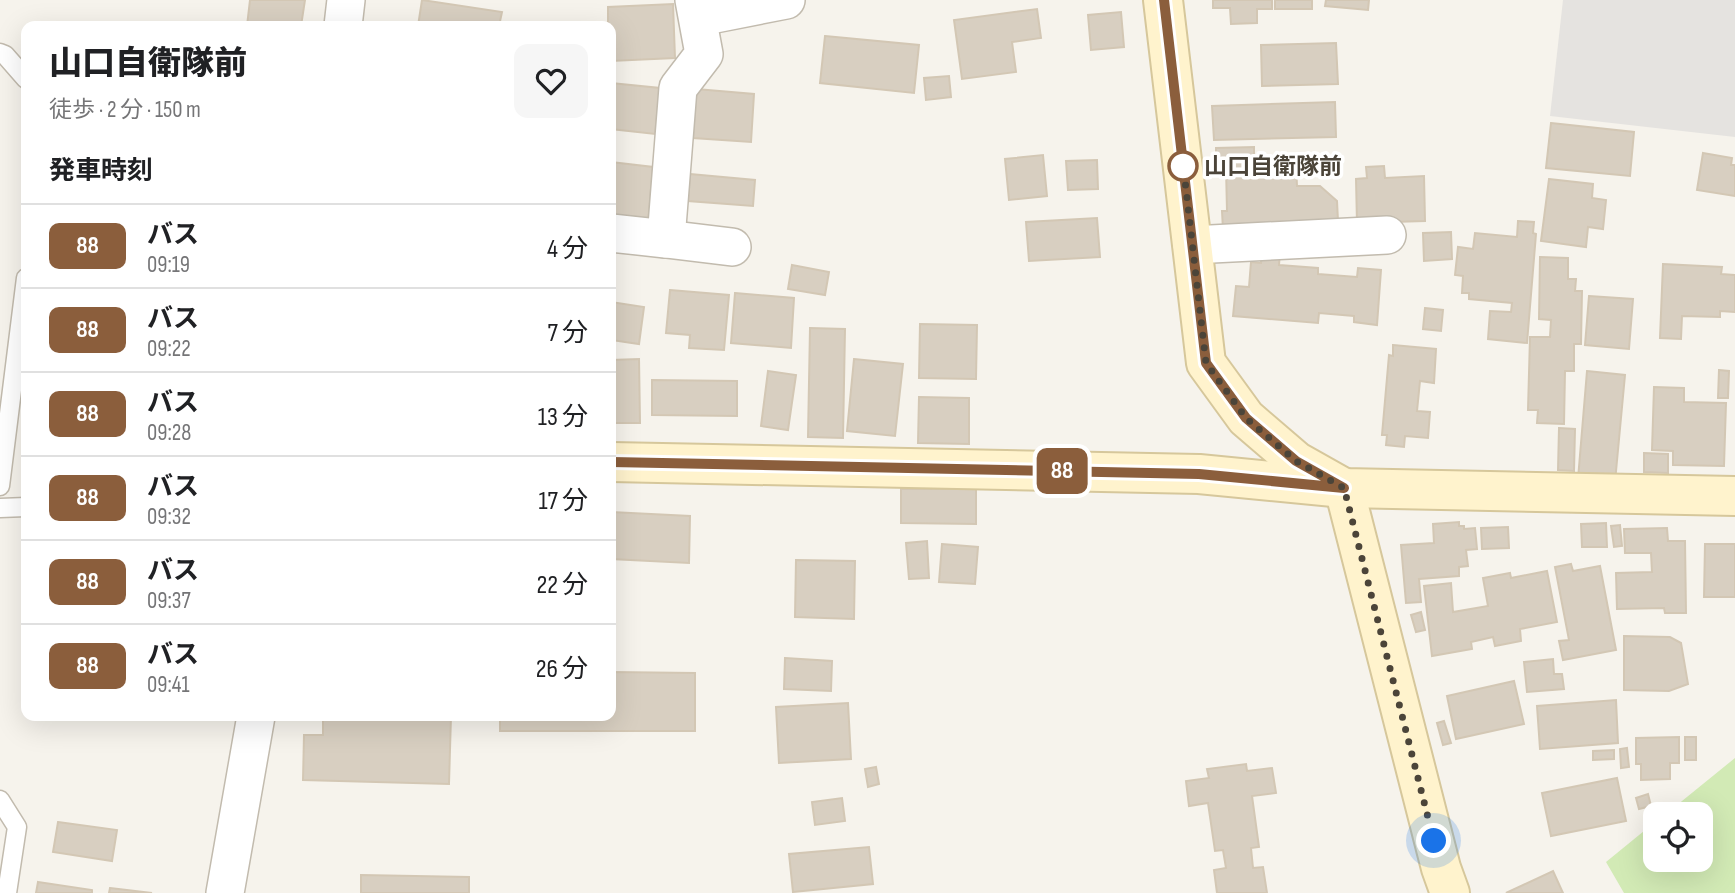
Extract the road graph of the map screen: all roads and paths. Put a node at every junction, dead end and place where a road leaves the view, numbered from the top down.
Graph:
1 (346, 0) edge
2 (786, 0) edge
3 (1164, 0) edge
4 (696, 6) edge
5 (344, 21) edge
6 (0, 53) edge
7 (21, 73) edge
8 (616, 234) edge
9 (1387, 235) dead end
10 (666, 239) junction
11 (1192, 245) junction
12 (732, 247) dead end
13 (20, 371) edge
14 (616, 462) edge
15 (0, 486) edge
16 (1344, 488) junction
17 (1735, 496) edge
18 (21, 507) edge
19 (0, 508) edge
20 (255, 721) edge
21 (0, 800) edge
22 (7, 893) edge
23 (225, 893) edge
24 (1450, 893) edge

1 - 5 street
2 - 4 street
3 - 11 street
4 - 10 street
6 - 7 lane
8 - 10 street
9 - 11 street
10 - 12 street
11 - 16 street
13 - 15 lane
14 - 16 street
16 - 17 street
16 - 24 street
18 - 19 lane
20 - 23 street
21 - 22 lane

